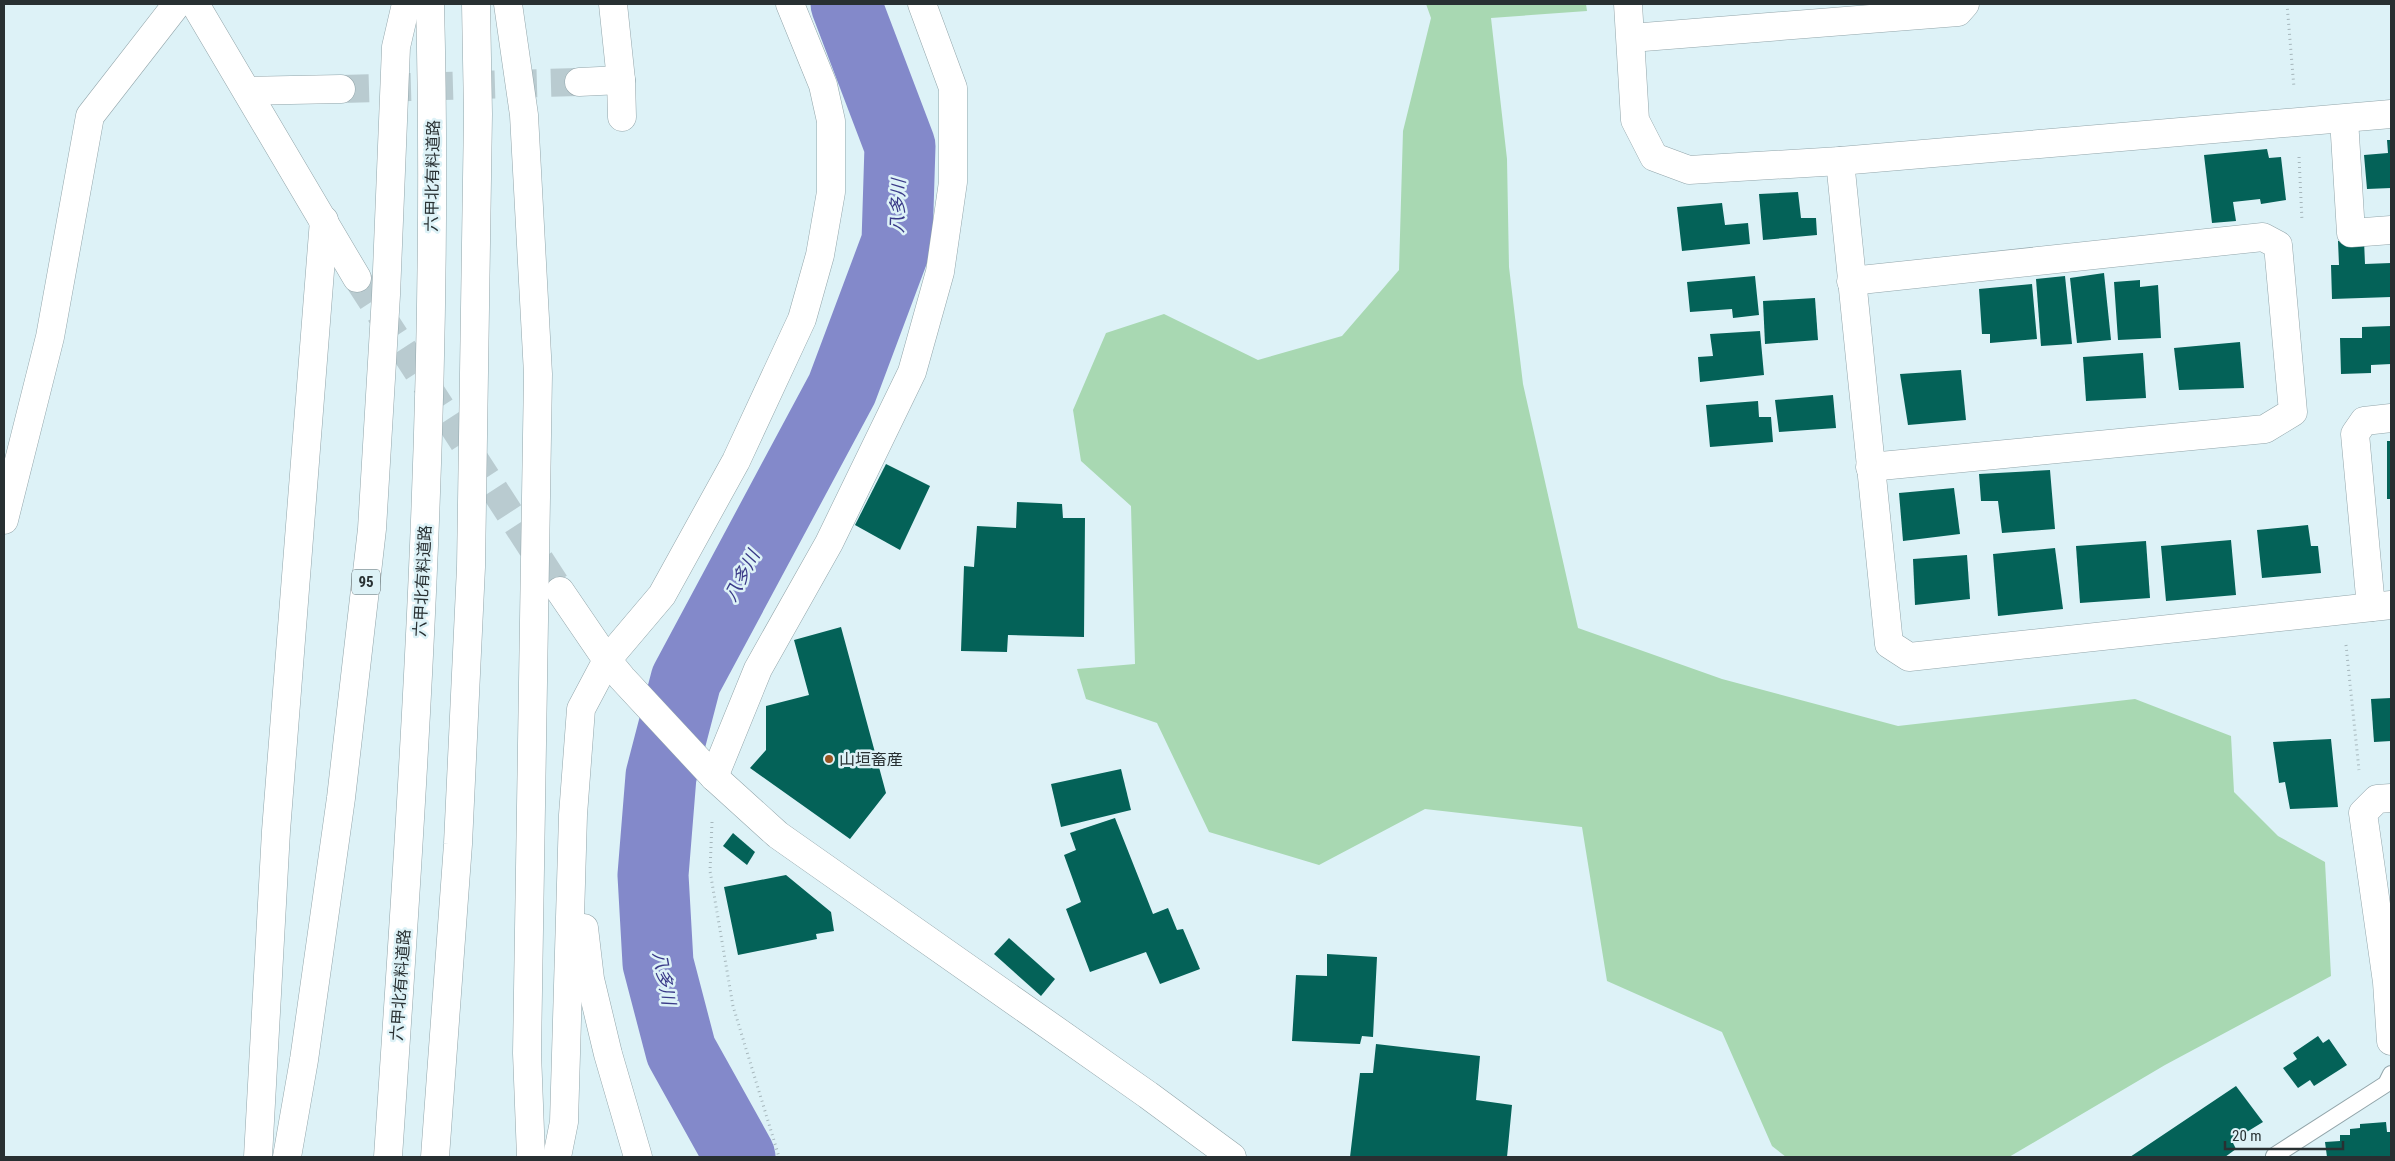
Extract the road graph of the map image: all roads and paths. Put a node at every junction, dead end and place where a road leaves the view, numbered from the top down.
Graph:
1 (177, 4) edge
2 (196, 4) edge
3 (406, 4) edge
4 (430, 4) edge
5 (476, 4) edge
6 (508, 4) edge
7 (613, 4) edge
8 (790, 4) edge
9 (922, 4) edge
10 (1628, 4) edge
11 (1965, 4) edge
12 (1631, 38) junction
13 (621, 80) junction
14 (579, 82) tunnel mouth
15 (341, 89) tunnel mouth
16 (247, 91) junction
17 (2391, 114) edge
18 (622, 118) dead end
19 (2344, 119) junction
20 (1840, 161) junction
21 (324, 220) junction
22 (2391, 230) edge
23 (357, 278) tunnel mouth
24 (1851, 281) junction
25 (2391, 418) edge
26 (1870, 466) junction
27 (4, 520) edge
28 (560, 591) tunnel mouth
29 (2381, 606) edge
30 (614, 669) junction
31 (719, 782) junction
32 (2391, 798) edge
33 (573, 837) junction
34 (2389, 982) edge
35 (2391, 1041) edge
36 (2391, 1074) edge
37 (2274, 1156) edge
38 (258, 1157) edge
39 (287, 1157) edge
40 (388, 1157) edge
41 (435, 1157) edge
42 (531, 1157) edge
43 (557, 1157) edge
44 (638, 1157) edge
45 (779, 1157) edge
46 (1232, 1157) edge

1 - 27 street
2 - 16 street
3 - 39 street, 95
4 - 40 street, 六甲北有料道路
5 - 41 street
6 - 42 street
7 - 13 street
8 - 30 street
9 - 31 street
10 - 12 street
11 - 12 street
12 - 20 street
13 - 14 street
13 - 18 street
15 - 16 street
16 - 21 street
17 - 19 street
19 - 20 street
19 - 22 street
20 - 24 street
21 - 23 street
21 - 38 street
24 - 26 street
24 - 26 street
25 - 29 street
26 - 29 street
28 - 30 street
30 - 31 street
30 - 33 street
31 - 45 path
31 - 46 street
32 - 34 street
33 - 43 street
33 - 44 street
34 - 35 street
36 - 37 lane

